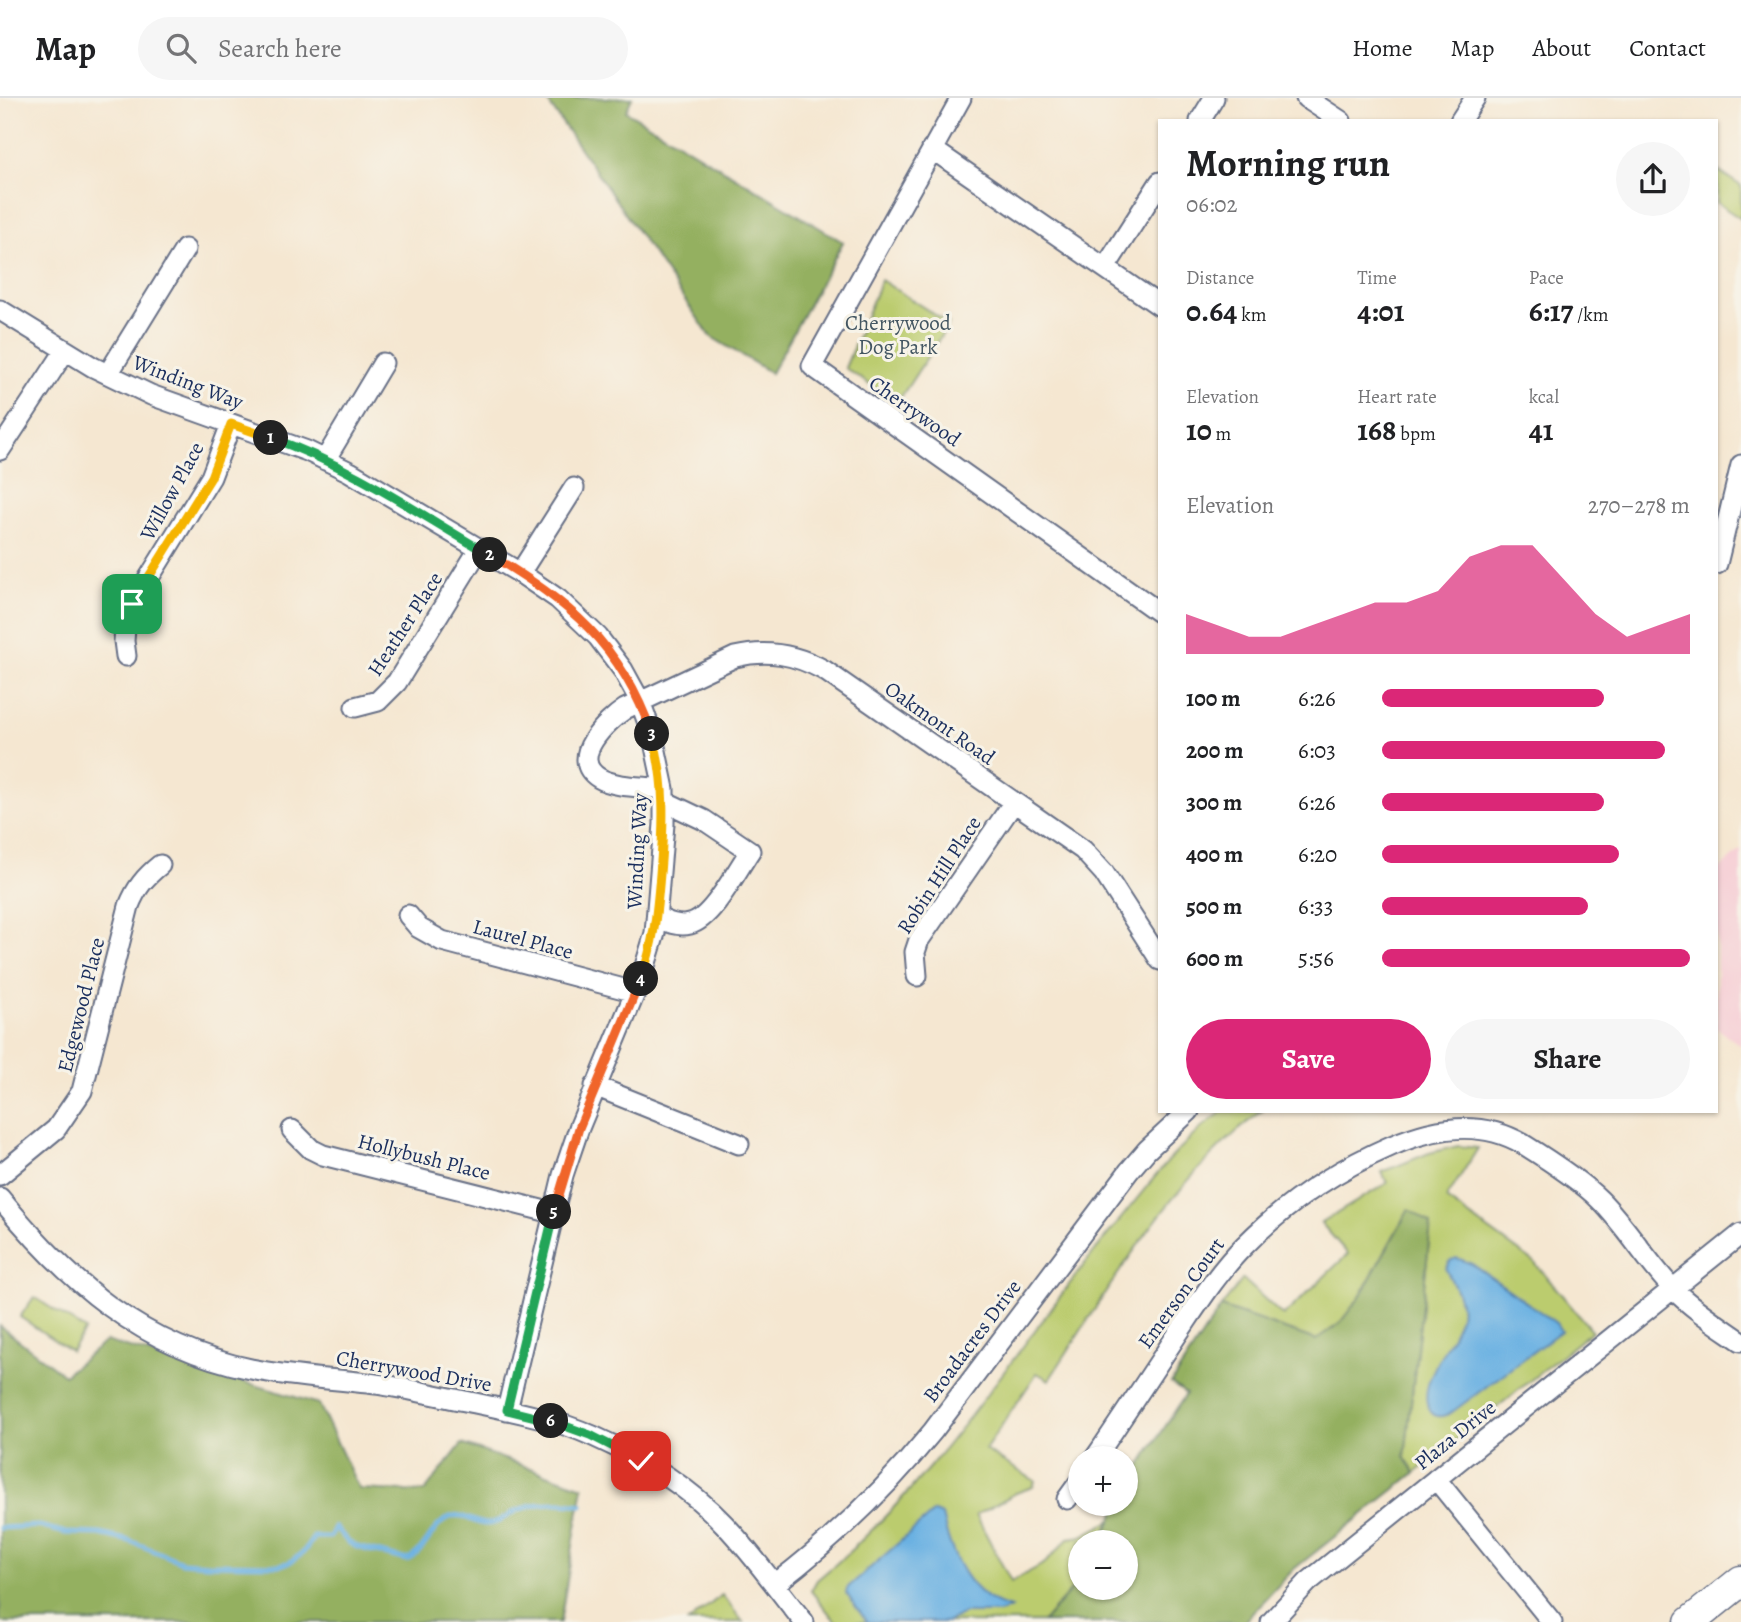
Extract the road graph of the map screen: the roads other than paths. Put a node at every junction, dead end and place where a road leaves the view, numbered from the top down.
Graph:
1 (961, 98) edge
2 (1214, 98) edge
3 (1306, 98) edge
4 (1475, 98) edge
5 (1201, 119) edge
6 (1337, 119) edge
7 (1461, 119) edge
8 (932, 149) junction
9 (1158, 185) edge
10 (186, 249) dead end
11 (1105, 268) junction
12 (1158, 305) edge
13 (0, 310) edge
14 (65, 351) junction
15 (383, 363) dead end
16 (108, 374) junction
17 (231, 424) junction
18 (0, 450) edge
19 (325, 460) junction
20 (1741, 466) edge
21 (574, 488) dead end
22 (479, 549) junction
23 (1718, 560) edge
24 (520, 573) junction
25 (1158, 612) edge
26 (126, 656) dead end
27 (640, 701) junction
28 (355, 707) dead end
29 (664, 795) junction
30 (1014, 802) junction
31 (160, 865) dead end
32 (408, 915) dead end
33 (657, 918) junction
34 (1158, 957) edge
35 (917, 976) dead end
36 (635, 992) junction
37 (595, 1086) junction
38 (1187, 1113) edge
39 (292, 1130) dead end
40 (739, 1144) dead end
41 (0, 1175) edge
42 (0, 1198) edge
43 (553, 1213) junction
44 (1741, 1234) edge
45 (1674, 1290) junction
46 (1741, 1341) edge
47 (507, 1410) junction
48 (1103, 1446) edge
49 (1436, 1479) junction
50 (1741, 1581) edge
51 (775, 1584) junction
52 (804, 1622) edge
53 (1271, 1622) edge
54 (1552, 1622) edge
55 (1690, 1622) edge

1 - 8 street, Cherrywood
2 - 5 street
3 - 6 street
4 - 7 street
8 - 11 street
8 - 25 street, Cherrywood
9 - 11 street
10 - 16 street
11 - 12 street
13 - 14 street, Winding Way
14 - 16 street, Winding Way
14 - 18 street
15 - 19 street
16 - 17 street, Winding Way
17 - 19 street, Winding Way
17 - 26 street, Willow Place
19 - 22 street, Winding Way
20 - 23 street
21 - 24 street
22 - 24 street, Winding Way
22 - 28 street, Heather Place
24 - 27 street, Winding Way
27 - 29 street, Winding Way
27 - 29 street, Oakmont Road
27 - 30 street, Oakmont Road
29 - 33 street, Winding Way
29 - 33 street
30 - 34 street, Oakmont Road
30 - 35 street, Robin Hill Place
31 - 41 street, Edgewood Place
32 - 36 street, Laurel Place
33 - 36 street, Winding Way
36 - 37 street, Winding Way
37 - 40 street
37 - 43 street, Winding Way
38 - 51 street, Broadacres Drive
39 - 43 street, Hollybush Place
42 - 47 street, Cherrywood Drive
43 - 47 street, Winding Way
44 - 45 street, Plaza Drive
45 - 46 street, Emerson Court
45 - 48 street, Emerson Court
45 - 49 street, Plaza Drive
47 - 51 street, Cherrywood Drive
49 - 53 street, Plaza Drive
49 - 54 street
50 - 55 main road
51 - 52 street, Cherrywood Drive

